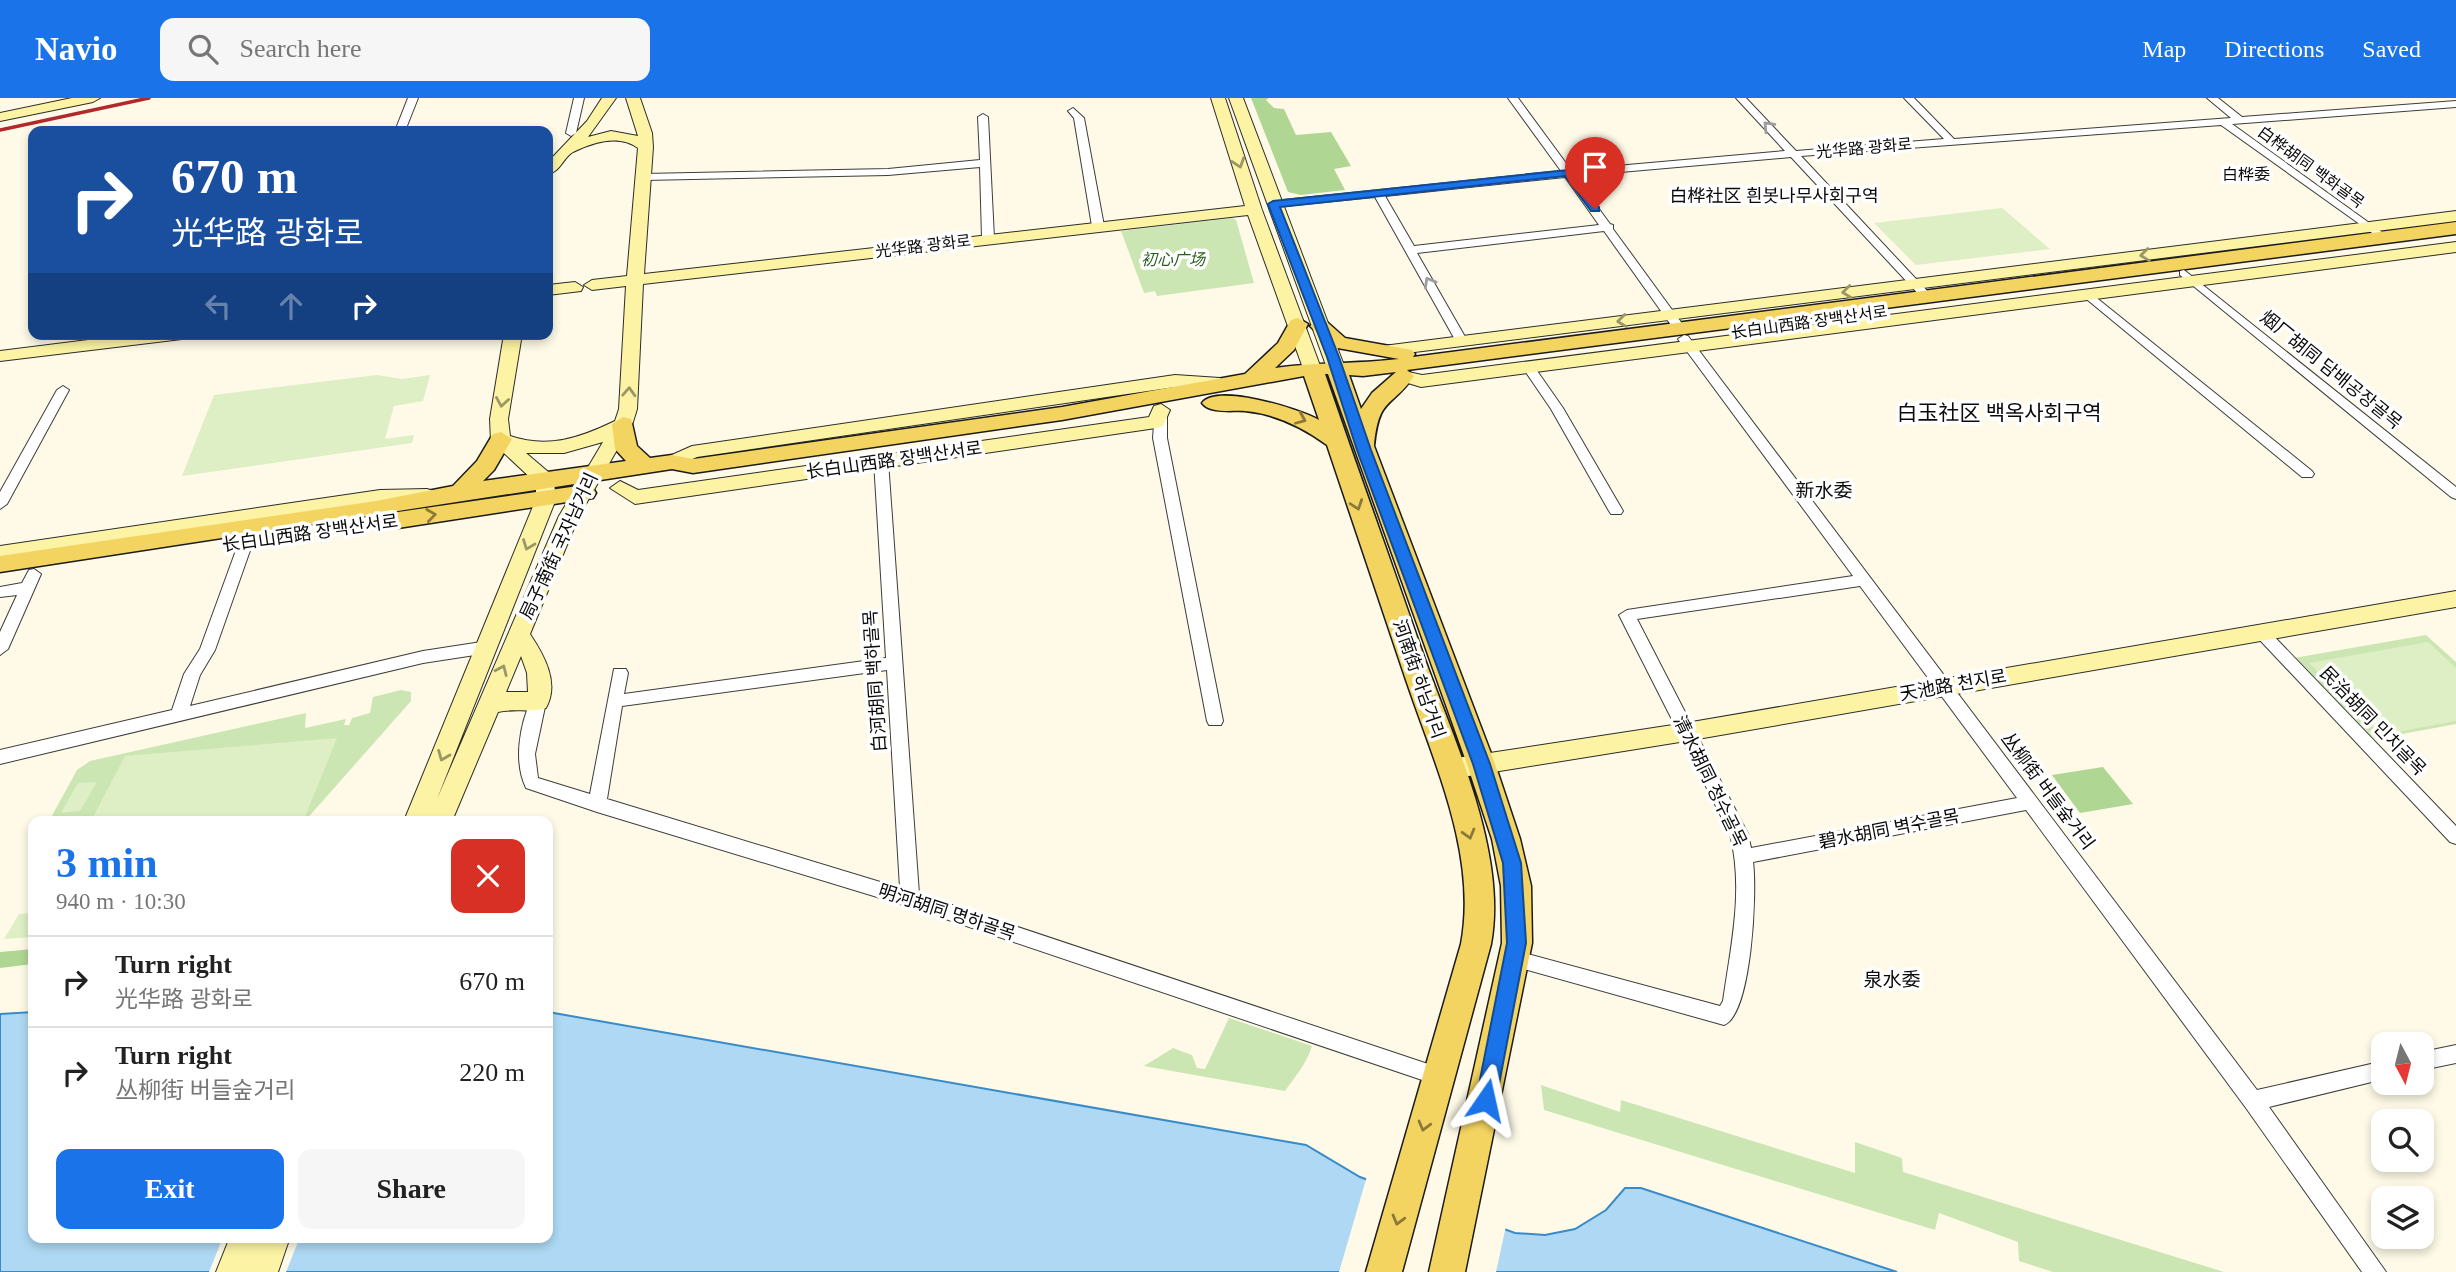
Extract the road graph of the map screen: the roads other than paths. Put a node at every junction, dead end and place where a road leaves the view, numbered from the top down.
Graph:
1 (93, 98) edge
2 (413, 98) edge
3 (579, 98) edge
4 (609, 98) edge
5 (633, 98) edge
6 (1217, 98) edge
7 (1236, 98) edge
8 (1513, 98) edge
9 (1741, 98) edge
10 (1909, 98) edge
11 (2212, 98) edge
12 (2433, 98) edge
13 (2456, 104) edge
14 (2443, 105) junction
15 (1073, 111) dead end
16 (2456, 114) edge
17 (0, 117) edge
18 (983, 117) dead end
19 (2240, 120) junction
20 (2222, 121) junction
21 (402, 126) edge
22 (570, 133) dead end
23 (1951, 141) junction
24 (646, 147) junction
25 (1795, 154) junction
26 (554, 161) edge
27 (986, 163) junction
28 (1568, 173) junction
29 (645, 177) junction
30 (1378, 193) junction
31 (1273, 204) junction
32 (1254, 210) junction
33 (2456, 216) edge
34 (1098, 226) junction
35 (1609, 227) junction
36 (2456, 228) edge
37 (988, 238) junction
38 (2378, 242) junction
39 (2454, 246) edge
40 (1411, 250) junction
41 (2188, 277) junction
42 (635, 280) junction
43 (553, 289) edge
44 (1921, 290) junction
45 (2088, 295) junction
46 (1298, 324) junction
47 (1320, 326) junction
48 (1681, 332) junction
49 (133, 340) edge
50 (512, 340) edge
51 (1462, 342) junction
52 (1383, 351) junction
53 (0, 356) edge
54 (1445, 359) junction
55 (1529, 368) junction
56 (1339, 376) junction
57 (1404, 376) junction
58 (1316, 379) junction
59 (1251, 380) junction
60 (63, 390) dead end
61 (1217, 394) junction
62 (1161, 410) junction
63 (623, 424) junction
64 (501, 439) junction
65 (1335, 440) junction
66 (1364, 450) junction
67 (881, 461) junction
68 (646, 466) junction
69 (2307, 474) dead end
70 (586, 484) junction
71 (620, 488) junction
72 (546, 490) junction
73 (460, 492) junction
74 (2456, 494) edge
75 (434, 496) junction
76 (0, 504) edge
77 (1616, 511) dead end
78 (246, 542) junction
79 (0, 554) edge
80 (0, 564) edge
81 (0, 579) edge
82 (1863, 580) junction
83 (31, 581) junction
84 (0, 592) edge
85 (2456, 599) edge
86 (2261, 632) junction
87 (518, 634) junction
88 (488, 647) junction
89 (0, 649) edge
90 (893, 663) junction
91 (620, 673) dead end
92 (1943, 686) junction
93 (615, 701) junction
94 (538, 702) junction
95 (486, 706) junction
96 (179, 715) junction
97 (1215, 721) dead end
98 (1686, 732) junction
99 (0, 757) edge
100 (1481, 764) junction
101 (1450, 769) junction
102 (2031, 802) junction
103 (597, 805) junction
104 (418, 816) edge
105 (442, 816) edge
106 (2456, 837) edge
107 (1746, 856) junction
108 (910, 899) junction
109 (1513, 958) junction
110 (2456, 1054) edge
111 (2434, 1059) edge
112 (2371, 1073) edge
113 (1437, 1076) junction
114 (2253, 1101) junction
115 (244, 1243) edge
116 (273, 1243) edge
117 (232, 1272) edge
118 (262, 1272) edge
119 (1384, 1272) edge
120 (1447, 1272) edge
121 (2375, 1272) edge

1 - 17 street
2 - 21 street
3 - 22 street
4 - 26 street
5 - 24 street, 局子南街 국자남거리
6 -> 32 street, 河南街 하남거리
7 - 31 street, 河南街 하남거리
8 - 28 street, 丛柳街 버들숲거리
25 -> 9 street
10 - 23 street
11 - 19 street, 白桦胡同 백화골목
12 - 14 street
13 - 14 street, 光华路 광화로
14 - 16 street
14 - 19 street, 光华路 광화로
15 - 34 street
18 - 27 street
19 - 20 street, 光华路 광화로
20 - 23 street, 光华路 광화로
20 - 38 street, 白桦胡同 백화골목
23 - 25 street, 光华路 광화로
24 - 26 street
24 - 29 street, 局子南街 국자남거리
25 - 28 street, 光华路 광화로
25 - 44 street
27 - 29 street
27 - 37 street
28 - 30 street, 光华路 광화로
28 - 35 street, 丛柳街 버들숲거리
29 - 42 street, 局子南街 국자남거리
30 - 31 street, 光华路 광화로
30 - 40 street
31 - 47 street, 河南街 하남거리
32 - 34 street, 光华路 광화로
32 - 46 street, 河南街 하남거리
33 - 38 street
34 - 37 street, 光华路 광화로
35 - 40 street
35 - 48 street, 丛柳街 버들숲거리
36 - 38 main road, 长白山西路 장백산서로
37 - 42 street, 光华路 광화로
38 - 39 main road, 长白山西路 장백산서로
38 - 41 main road, 长白山西路 장백산서로
38 -> 44 main road, 长白山西路 장백산서로
51 -> 40 street
41 - 45 street
41 - 48 main road, 长白山西路 장백산서로
41 - 74 street, 烟厂胡同 담배공장골목
42 - 43 street, 光华路 광화로
63 -> 42 street, 局子南街 국자남거리
44 -> 48 main road, 长白山西路 장백산서로
45 - 48 street
45 - 69 street
46 - 58 street, 河南街 하남거리
46 - 59 main road
47 - 52 main road
47 - 56 street, 河南街 하남거리
48 -> 51 street
48 - 54 main road, 长白山西路 장백산서로
48 - 55 street
48 - 57 main road, 长白山西路 장백산서로
48 - 82 street, 丛柳街 버들숲거리
49 - 53 street
50 -> 64 street
51 - 52 street
52 - 54 main road
54 - 56 main road, 长白山西路 장백산서로
55 - 57 street
55 - 77 street
56 - 57 main road, 长白山西路 장백산서로
56 - 58 main road, 长白山西路 장백산서로
56 - 66 main road, 河南街 하남거리
57 - 66 main road
58 - 59 main road, 长白山西路 장백산서로
58 - 61 main road, 长白山西路 장백산서로
58 - 65 main road, 河南街 하남거리
59 - 61 main road, 长白山西路 장백산서로
60 - 76 street
61 - 62 main road, 长白山西路 장백산서로
61 -> 65 main road
61 - 68 main road, 长白山西路 장백산서로
62 - 67 street, 长白山西路 장백산서로
62 - 71 main road, 长白山西路 장백산서로
62 - 97 street
63 - 64 street
63 - 68 main road
63 - 70 street, 局子南街 국자남거리
64 - 72 street
64 - 73 main road
65 -> 101 main road, 河南街 하남거리
66 - 100 main road, 河南街 하남거리
67 - 71 street, 长白山西路 장백산서로
67 - 90 street, 白河胡同 백하골목
68 - 70 main road, 长白山西路 장백산서로
70 - 71 main road, 长白山西路 장백산서로
70 - 72 main road, 长白山西路 장백산서로
70 - 87 street, 局子南街 국자남거리
72 - 73 main road, 长白山西路 장백산서로
78 -> 72 main road, 长白山西路 장백산서로
72 -> 88 street, 局子南街 국자남거리
73 - 75 main road, 长白山西路 장백산서로
75 - 79 street, 长白山西路 장백산서로
75 - 80 main road, 长白山西路 장백산서로
78 - 83 main road, 长白山西路 장백산서로
78 - 96 street
81 - 83 main road, 长白山西路 장백산서로
82 - 92 street, 丛柳街 버들숲거리
82 - 98 street, 清水胡同 청수골목
83 - 84 street
83 - 89 street
85 - 86 street, 天池路 천지로
86 - 92 street, 天池路 천지로
86 - 106 street, 民治胡同 민치골목
87 - 94 street
95 -> 87 street, 局子南街 국자남거리
88 - 96 street
88 -> 104 street, 局子南街 국자남거리
90 - 93 street
90 - 108 street, 白河胡同 백하골목
91 - 93 street
92 - 98 street, 天池路 천지로
92 - 102 street, 丛柳街 버들숲거리
93 - 103 street
94 - 95 street
94 - 103 street, 明河胡同 명하골목
95 - 105 street, 局子南街 국자남거리
96 - 99 street
98 - 100 street, 天池路 천지로
98 - 107 street, 清水胡同 청수골목
100 - 101 street, 天池路 천지로
100 - 109 main road, 河南街 하남거리
101 -> 113 main road, 河南街 하남거리
102 - 107 street, 碧水胡同 벽수골목
102 - 114 street, 丛柳街 버들숲거리
103 - 108 street, 明河胡同 명하골목
107 - 109 street, 清水胡同 청수골목
108 - 113 street, 明河胡同 명하골목
109 - 120 main road, 河南街 하남거리
110 - 111 street
112 - 114 street
113 -> 119 main road, 河南街 하남거리
114 - 121 street, 丛柳街 버들숲거리
115 - 117 street
116 - 118 street

